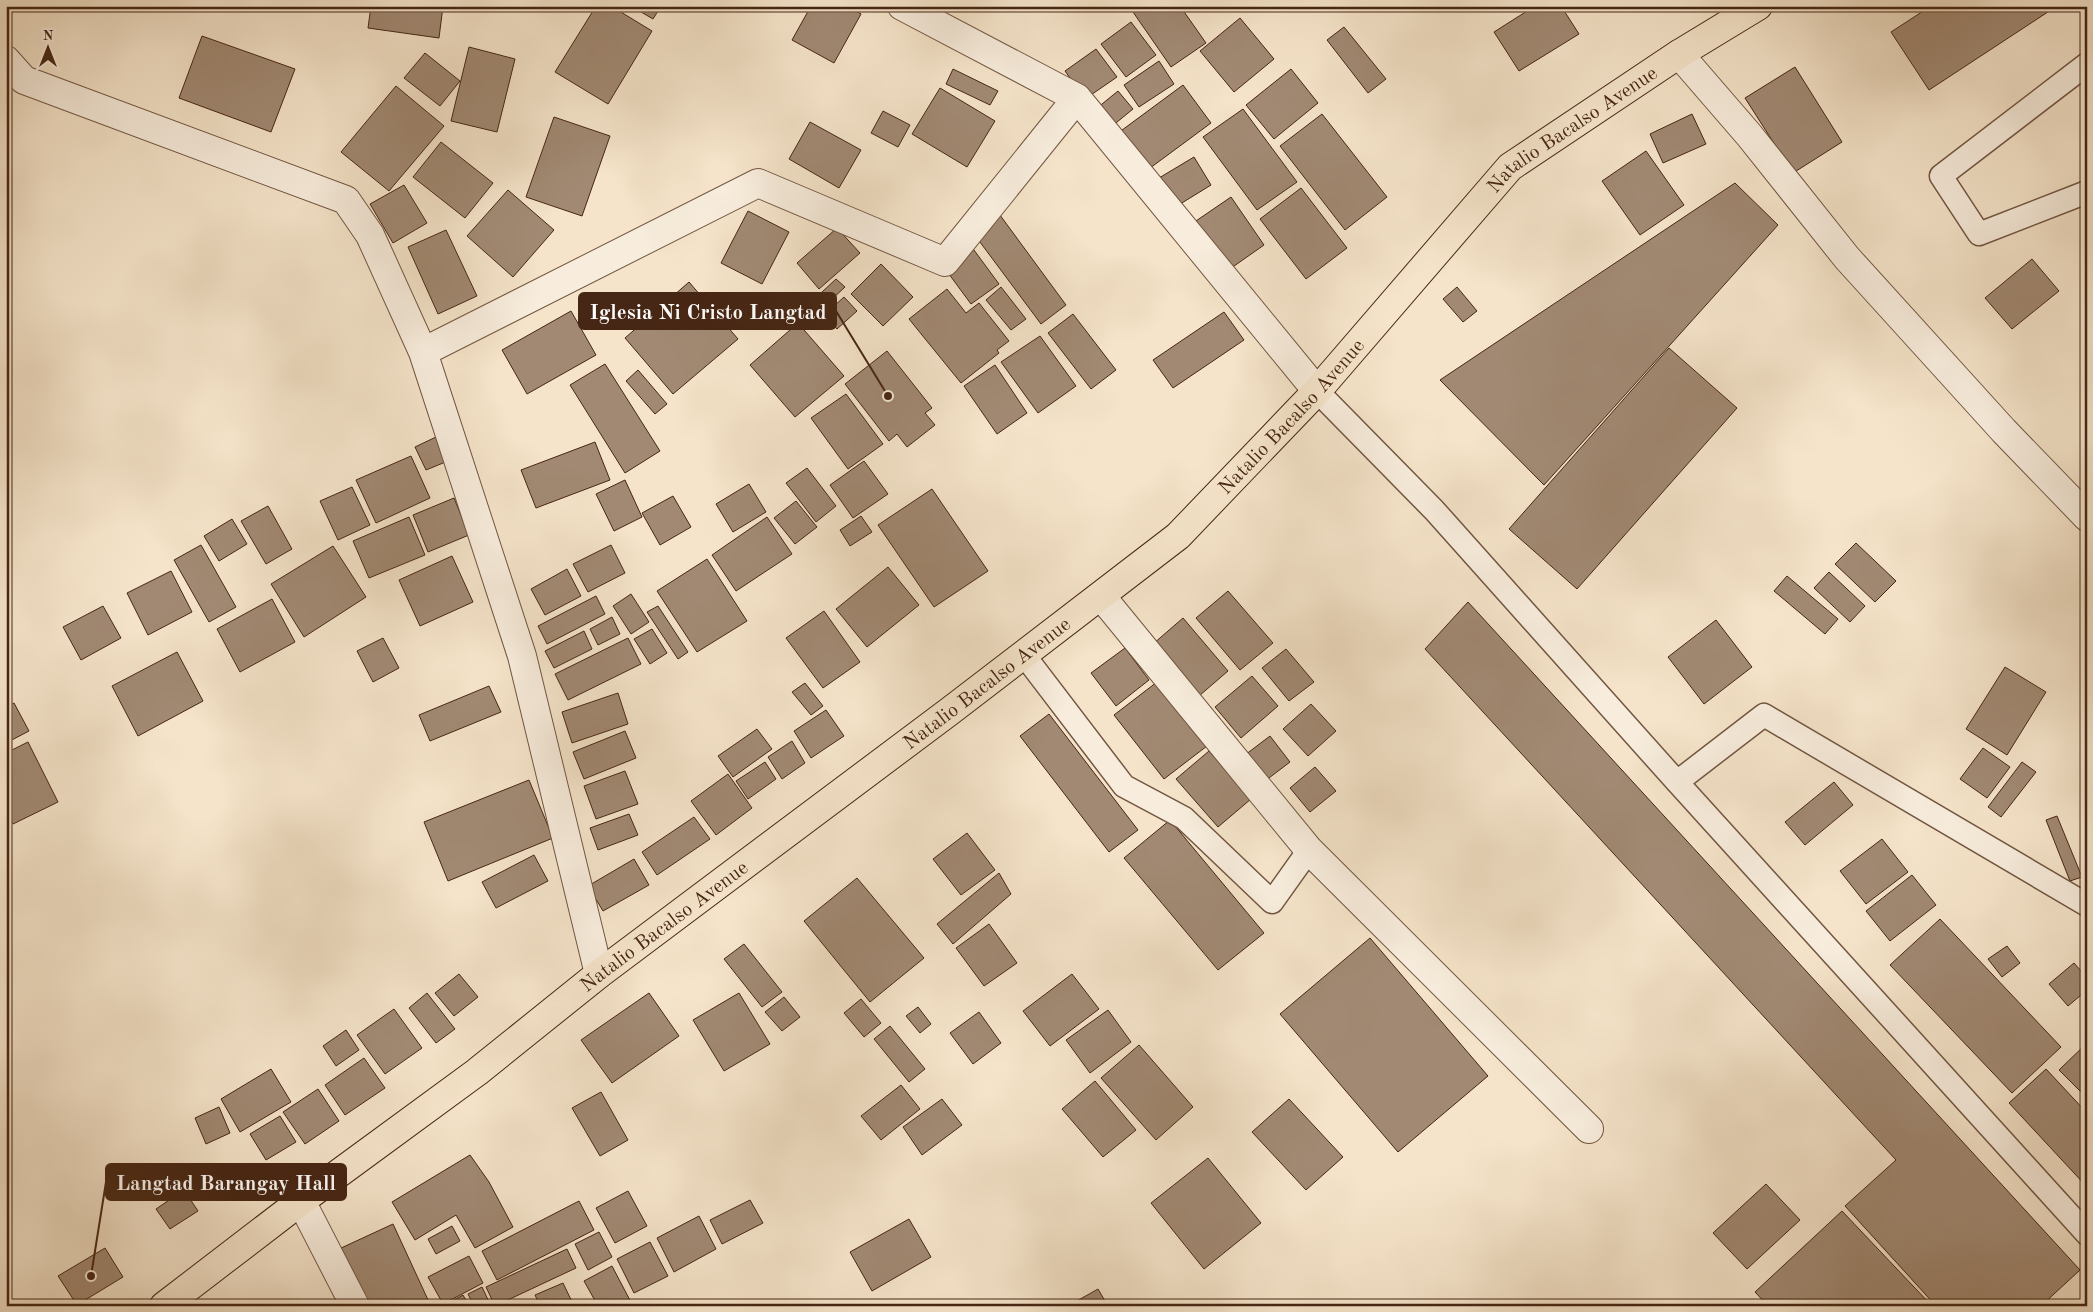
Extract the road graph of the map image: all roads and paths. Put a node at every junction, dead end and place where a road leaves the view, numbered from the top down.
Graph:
1 (902, 6) edge
2 (1758, 6) edge
3 (1679, 54) junction
4 (6, 60) edge
5 (2087, 64) edge
6 (1077, 98) junction
7 (2087, 192) edge
8 (423, 352) junction
9 (1317, 391) junction
10 (2087, 517) edge
11 (1101, 596) junction
12 (1024, 655) junction
13 (1677, 782) junction
14 (1309, 850) junction
15 (2087, 905) edge
16 (599, 974) junction
17 (1589, 1129) dead end
18 (301, 1201) junction
19 (2087, 1234) edge
20 (164, 1306) edge
21 (355, 1306) edge

1 - 6 street
2 - 3 highway, Natalio Bacalso Avenue
3 - 9 highway, Natalio Bacalso Avenue
3 - 10 street
4 - 8 street
5 - 7 lane
6 - 8 street
6 - 9 street
8 - 16 street
9 - 11 highway, Natalio Bacalso Avenue
9 - 13 lane
11 - 12 highway, Natalio Bacalso Avenue
11 - 14 street
12 - 14 lane
12 - 16 highway, Natalio Bacalso Avenue
13 - 15 lane
13 - 19 lane
14 - 17 street
16 - 18 highway, Natalio Bacalso Avenue
18 - 20 highway, Natalio Bacalso Avenue
18 - 21 street

